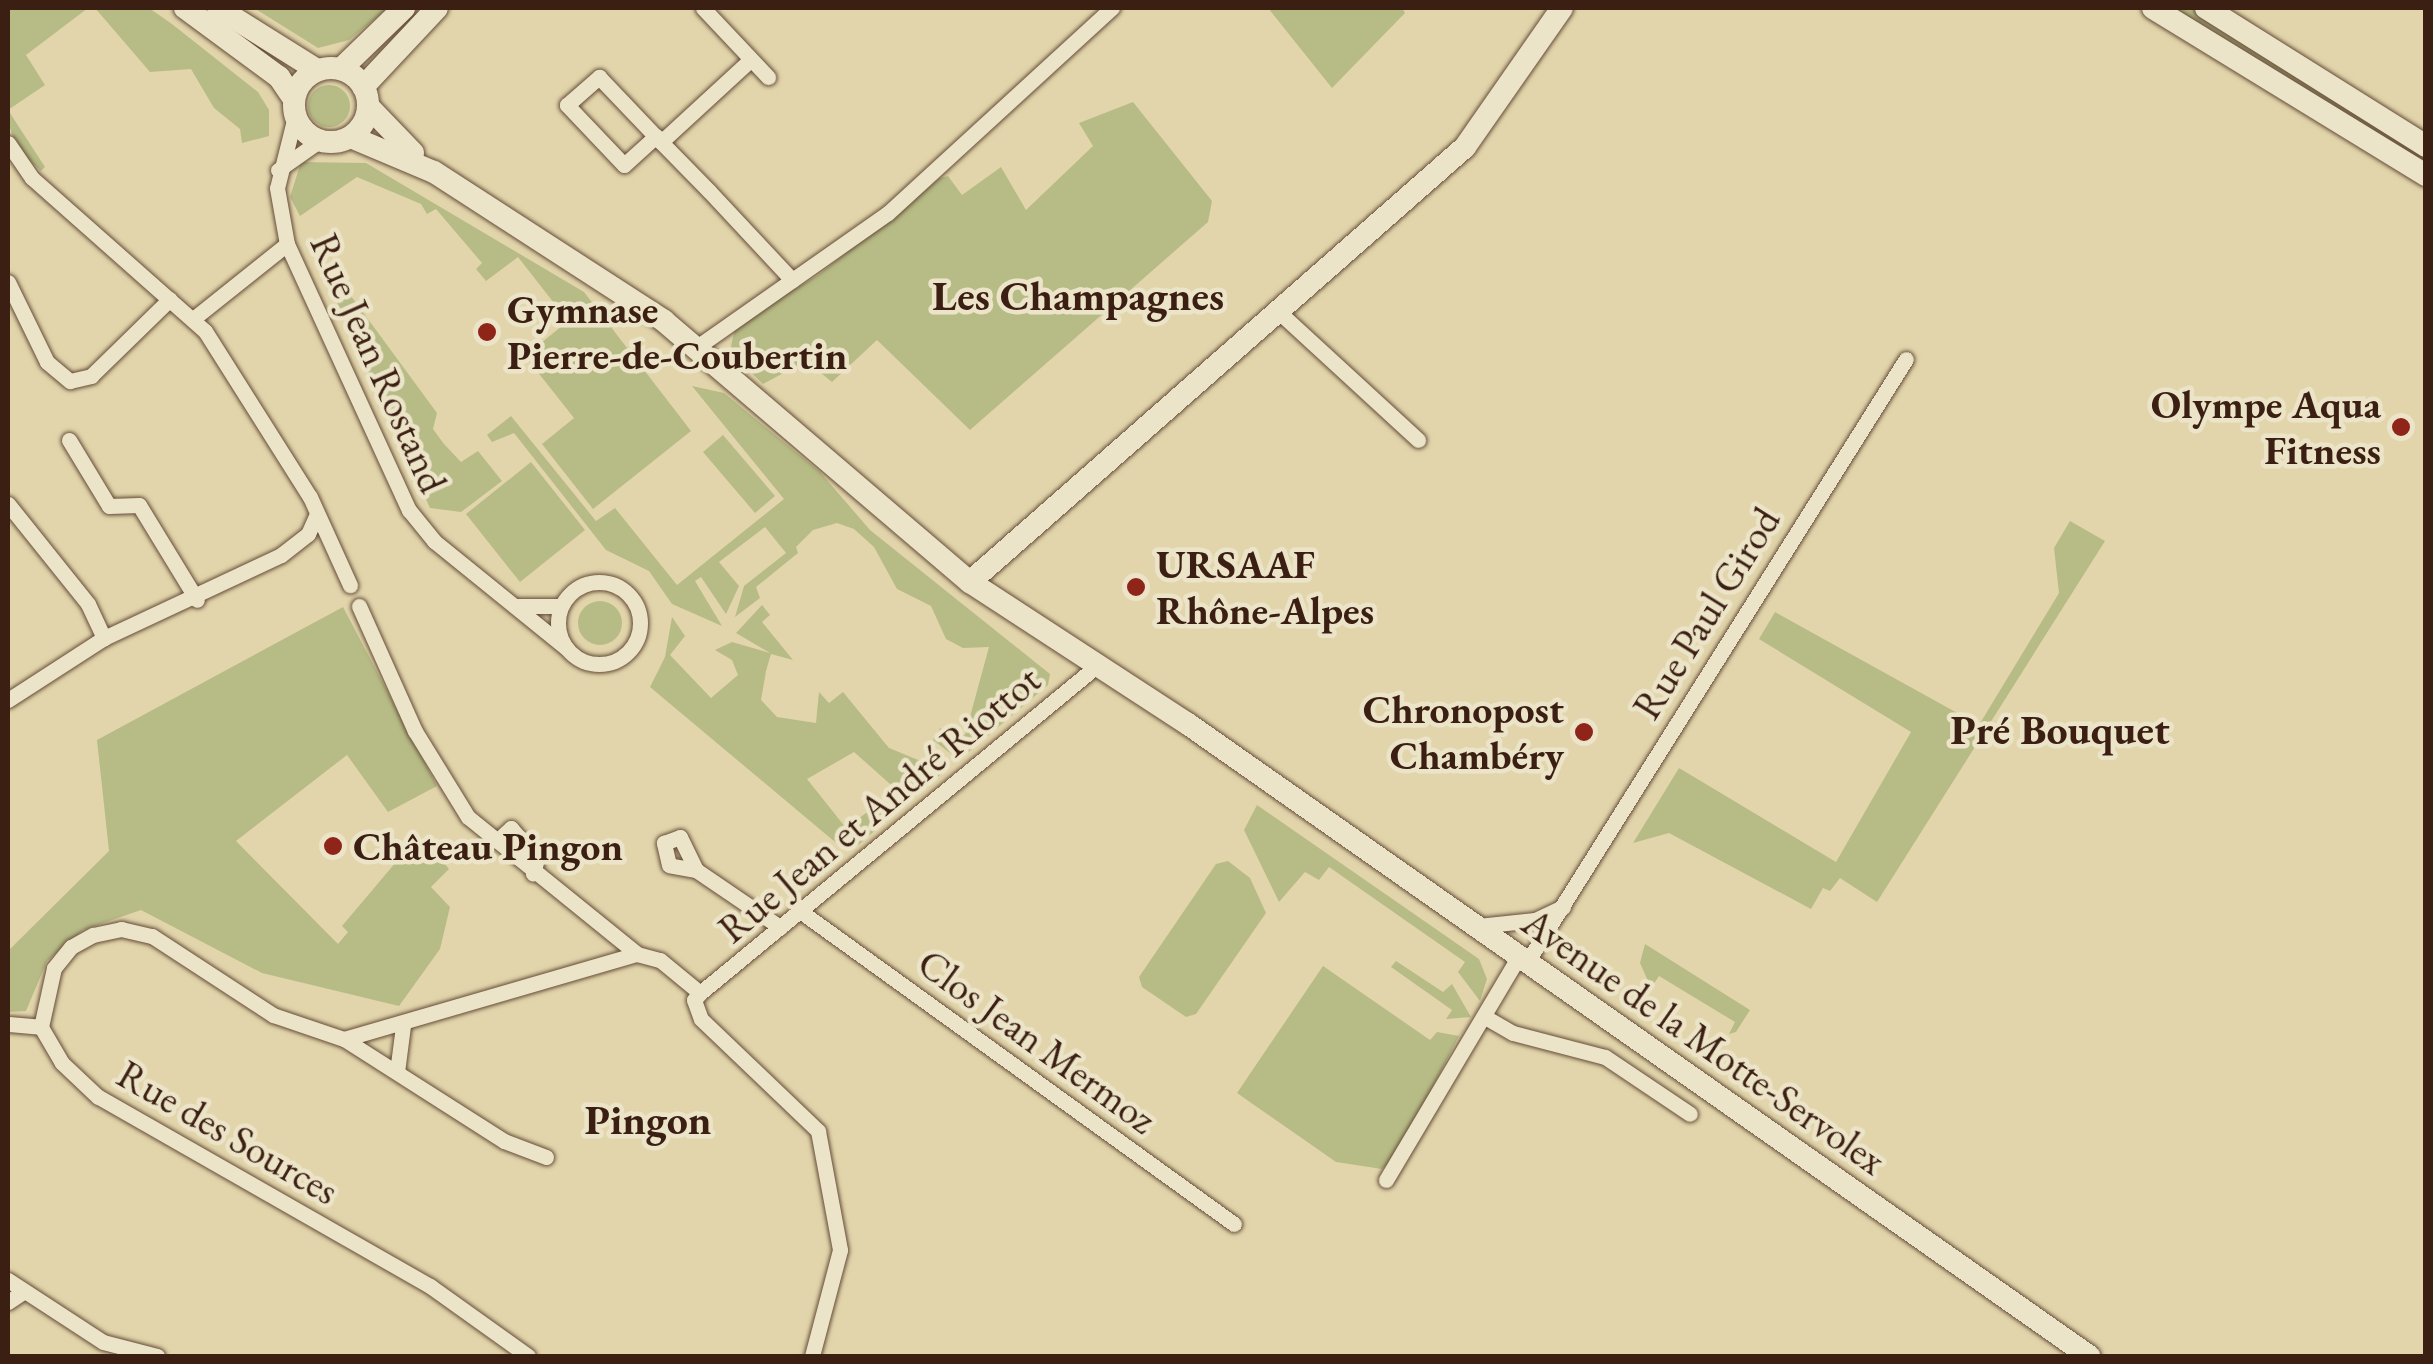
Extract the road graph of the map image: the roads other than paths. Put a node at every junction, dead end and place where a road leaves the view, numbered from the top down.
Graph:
1 (185, 8) edge
2 (218, 8) edge
3 (404, 8) edge
4 (437, 8) edge
5 (703, 8) edge
6 (1112, 8) edge
7 (1562, 8) edge
8 (2153, 8) edge
9 (2206, 8) edge
10 (749, 61) junction
11 (341, 69) junction
12 (317, 70) junction
13 (768, 77) dead end
14 (366, 96) junction
15 (294, 108) junction
16 (351, 136) junction
17 (659, 139) junction
18 (319, 141) junction
19 (8, 144) edge
20 (2426, 146) edge
21 (278, 170) junction
22 (434, 172) junction
23 (2426, 175) edge
24 (287, 244) junction
25 (792, 280) junction
26 (8, 282) edge
27 (170, 299) junction
28 (1278, 312) junction
29 (193, 319) junction
30 (697, 346) junction
31 (1906, 358) dead end
32 (69, 440) dead end
33 (1418, 440) dead end
34 (8, 504) edge
35 (316, 516) junction
36 (970, 582) junction
37 (350, 585) dead end
38 (196, 600) junction
39 (507, 602) junction
40 (359, 606) dead end
41 (561, 606) junction
42 (104, 638) junction
43 (566, 648) junction
44 (1099, 664) junction
45 (8, 700) edge
46 (696, 870) dead end
47 (1566, 905) junction
48 (800, 911) junction
49 (1478, 926) junction
50 (780, 927) junction
51 (637, 954) junction
52 (1523, 959) junction
53 (700, 993) junction
54 (1485, 1016) junction
55 (8, 1024) edge
56 (403, 1026) junction
57 (42, 1027) junction
58 (344, 1038) junction
59 (397, 1072) junction
60 (1690, 1114) dead end
61 (546, 1157) dead end
62 (1386, 1180) dead end
63 (1234, 1224) dead end
64 (8, 1280) edge
65 (23, 1292) junction
66 (8, 1302) edge
67 (157, 1356) edge
68 (528, 1356) edge
69 (812, 1356) edge
70 (2089, 1356) edge

1 - 15 main road
2 - 12 main road
3 - 11 main road
4 - 14 main road
5 - 10 street
6 - 25 street
7 - 28 main road
8 - 23 main road
9 - 20 main road
10 - 13 street
10 - 17 street
11 - 12 main road
11 - 14 main road
12 - 15 main road
14 - 16 main road
14 - 22 main road
15 - 18 main road
15 - 21 street, Rue Jean Rostand
16 - 18 main road
16 - 22 main road
17 - 17 street
17 - 25 street
18 - 21 street
19 - 27 street
21 - 24 street, Rue Jean Rostand
22 - 30 main road
24 - 29 street
24 - 39 street, Rue Jean Rostand
25 - 30 street
26 - 27 street
27 - 29 street
28 - 33 street
28 - 36 main road
29 - 35 street
30 - 36 main road
31 - 47 street, Rue Paul Girod
32 - 38 street
34 - 42 street
35 - 37 street
35 - 38 street
36 - 44 main road
38 - 42 street
39 - 41 street
39 - 43 street, Rue Jean Rostand
40 - 51 street
41 - 43 street
41 - 43 street, Rue Jean Rostand
42 - 45 street
44 - 48 street, Rue Jean et André Riottot
44 - 49 main road, Avenue de la Motte-Servolex
46 - 50 street
47 - 49 street
47 - 52 street, Rue Paul Girod
48 - 50 street, Rue Jean et André Riottot
48 - 63 street, Clos Jean Mermoz
49 - 52 main road, Avenue de la Motte-Servolex
50 - 53 street, Rue Jean et André Riottot
51 - 53 street
51 - 56 street
52 - 54 street, Rue Paul Girod
52 - 70 main road, Avenue de la Motte-Servolex
53 - 69 street
54 - 60 street
54 - 62 street, Rue Paul Girod
55 - 57 street
56 - 58 street
56 - 59 street
57 - 58 street
57 - 68 street, Rue des Sources
58 - 59 street
59 - 61 street
64 - 65 street
65 - 66 street
65 - 67 street

